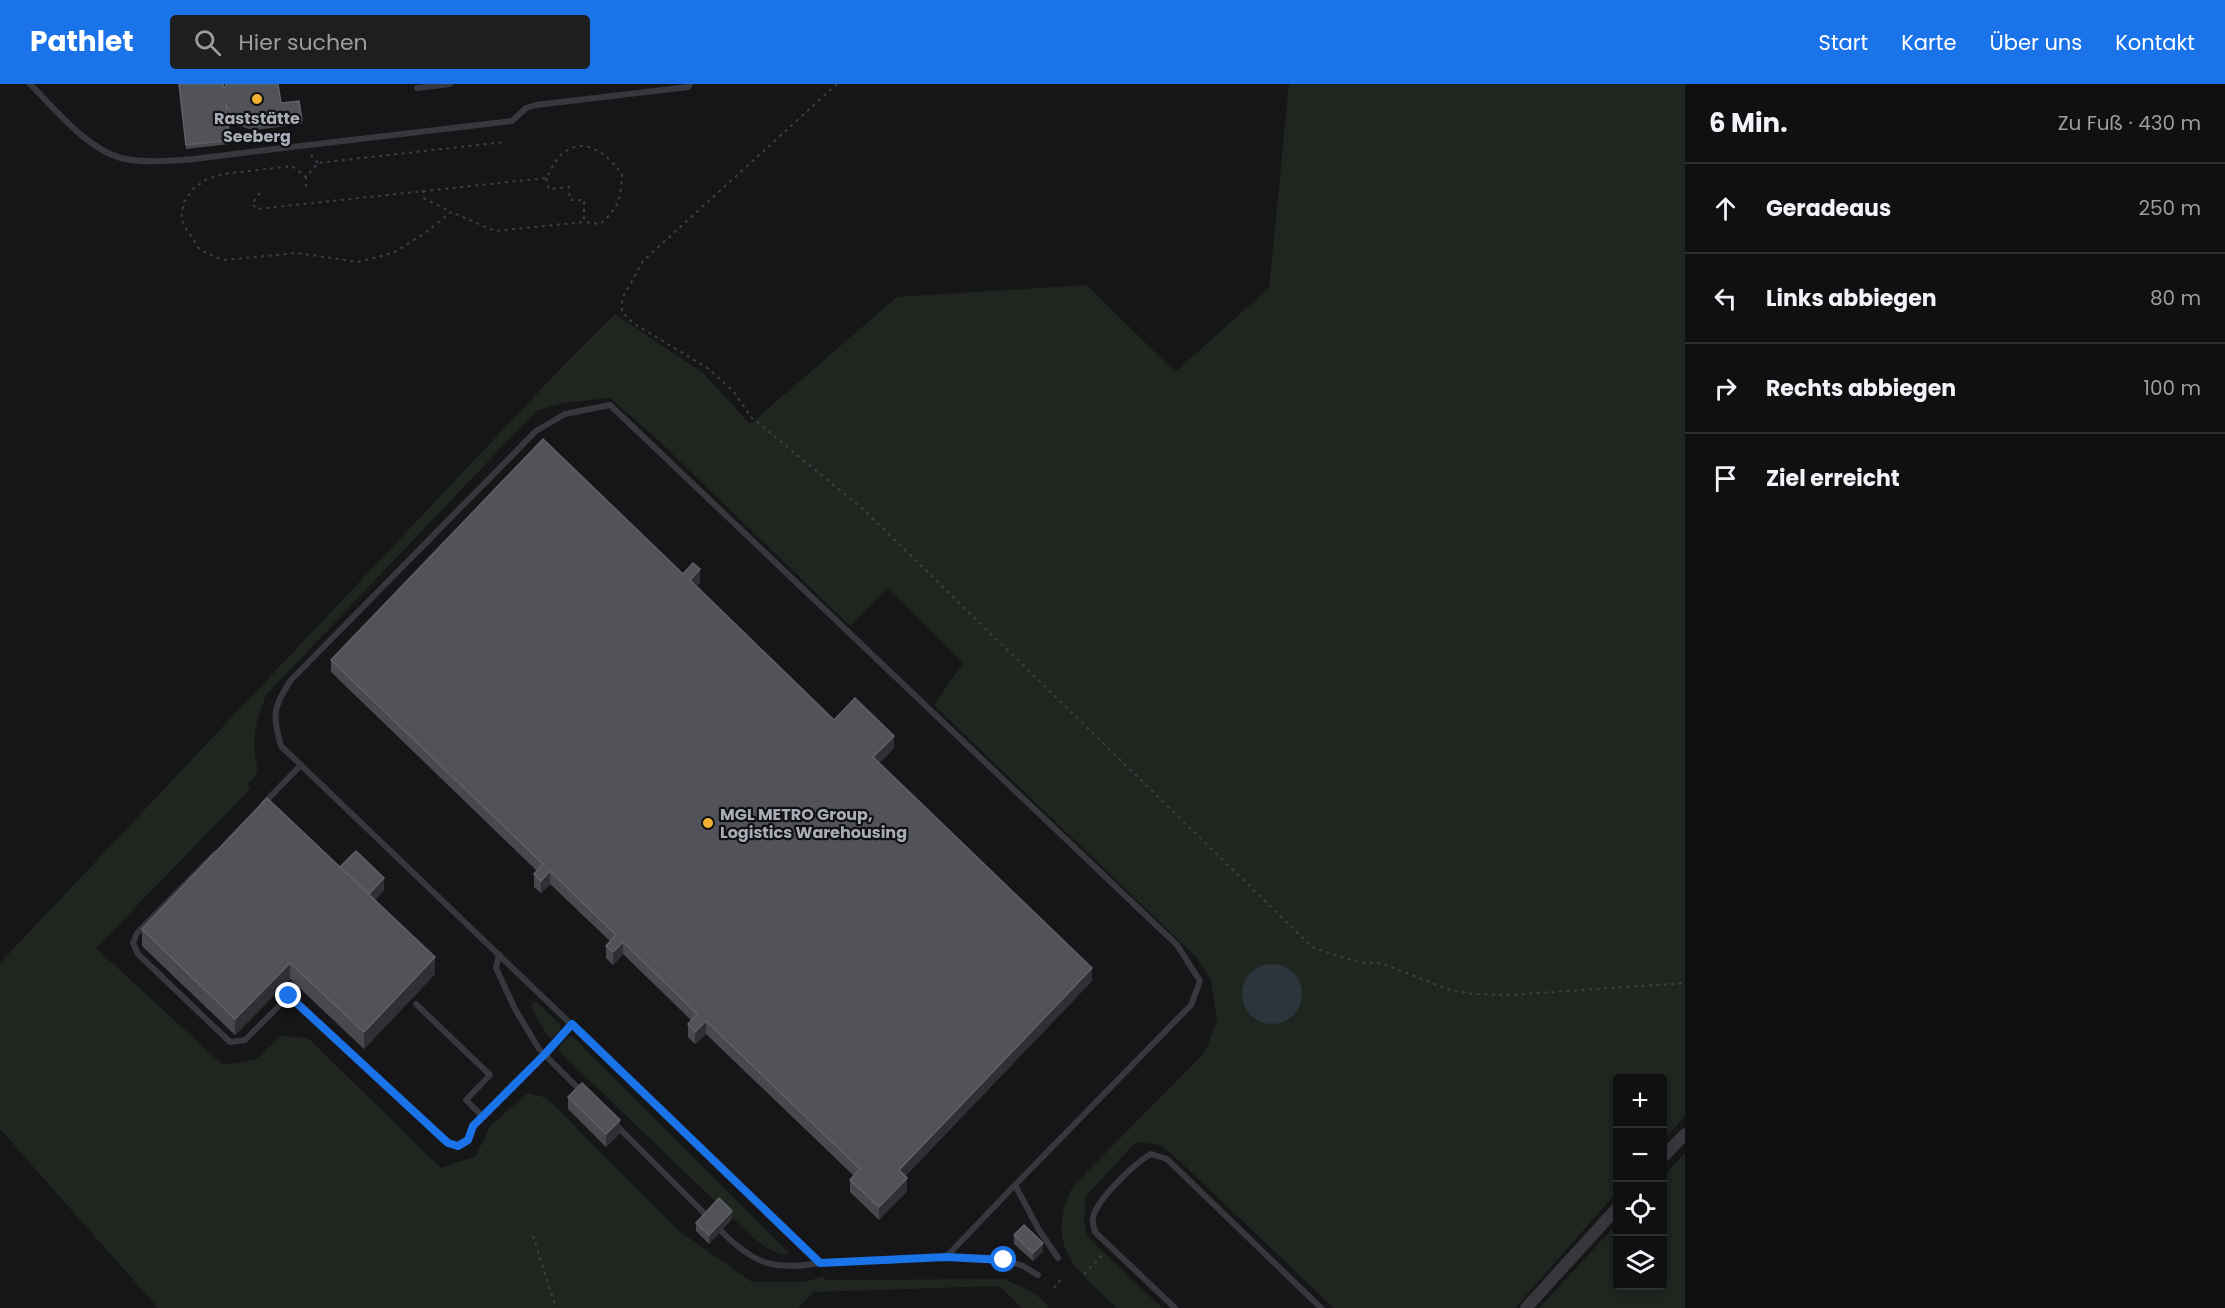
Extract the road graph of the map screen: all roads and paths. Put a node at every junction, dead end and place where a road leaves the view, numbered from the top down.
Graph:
1 (30, 84) edge
2 (450, 84) edge
3 (690, 84) edge
4 (837, 84) edge
5 (417, 88) dead end
6 (504, 142) dead end
7 (306, 177) junction
8 (546, 178) junction
9 (306, 187) dead end
10 (423, 190) junction
11 (260, 193) dead end
12 (451, 212) junction
13 (584, 222) junction
14 (301, 765) junction
15 (260, 807) edge
16 (219, 849) edge
17 (499, 954) junction
18 (1685, 983) edge
19 (416, 1004) dead end
20 (572, 1024) junction
21 (545, 1054) junction
22 (586, 1095) edge
23 (482, 1116) junction
24 (610, 1120) edge
25 (1685, 1134) edge
26 (1667, 1153) edge
27 (1015, 1185) junction
28 (1613, 1211) edge
29 (709, 1218) edge
30 (721, 1231) edge
31 (533, 1236) dead end
32 (1110, 1247) junction
33 (946, 1257) junction
34 (1058, 1258) dead end
35 (820, 1263) junction
36 (1084, 1274) dead end
37 (1038, 1275) dead end
38 (1061, 1280) dead end
39 (1054, 1288) dead end
40 (556, 1308) edge
41 (1175, 1308) edge
42 (1321, 1308) edge
43 (1526, 1308) edge

1 - 3 lane
2 - 5 lane
4 - 18 path
6 - 7 path
7 - 9 path
7 - 12 path
8 - 10 path
8 - 13 path
8 - 13 path
10 - 11 path
10 - 12 path
12 - 13 path
14 - 15 lane
14 - 17 lane
14 - 27 lane
16 - 23 lane
17 - 20 lane
17 - 21 lane
19 - 23 lane
20 - 21 path
20 - 35 lane
21 - 22 lane
21 - 23 lane
24 - 29 lane
25 - 26 street
27 - 33 lane
27 - 34 lane
28 - 43 street
30 - 35 lane
31 - 40 path
32 - 36 path
32 - 41 lane
32 - 42 lane
33 - 35 lane
33 - 37 lane
38 - 39 path

